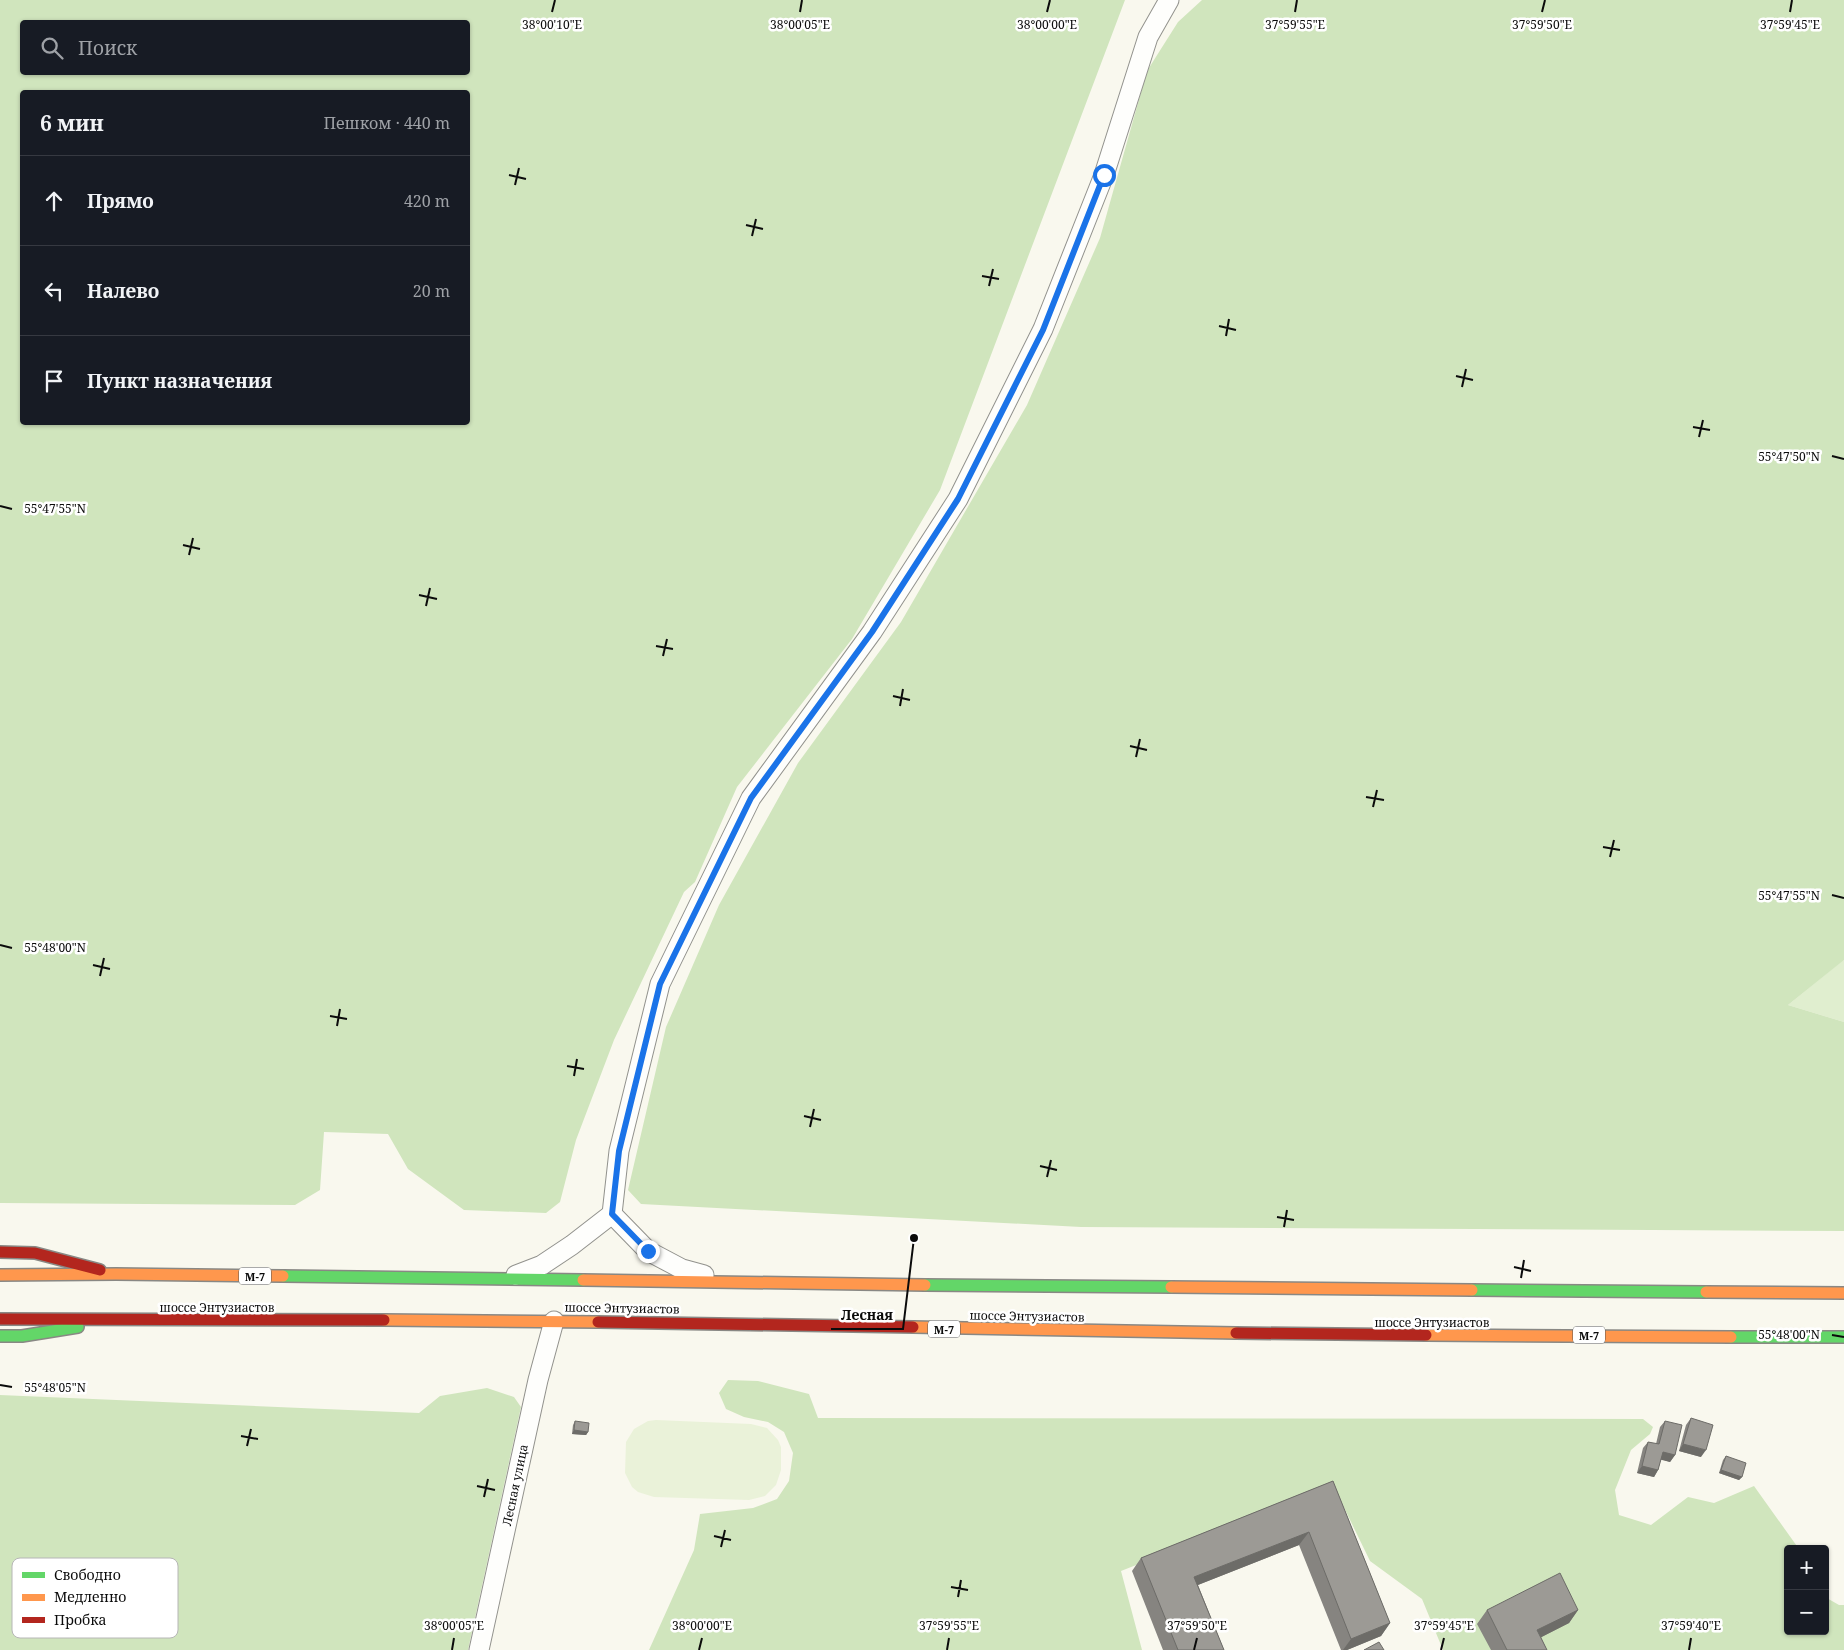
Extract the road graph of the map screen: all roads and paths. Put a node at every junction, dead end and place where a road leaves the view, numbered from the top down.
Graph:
1 (1169, 0) edge
2 (612, 1214) junction
3 (0, 1252) edge
4 (0, 1274) edge
5 (116, 1274) junction
6 (509, 1278) junction
7 (724, 1282) junction
8 (1844, 1293) edge
9 (0, 1319) edge
10 (114, 1321) junction
11 (554, 1321) junction
12 (0, 1336) edge
13 (1844, 1337) edge
14 (479, 1650) edge

1 - 2 street
2 - 6 street
2 - 7 street
3 - 5 main road
4 - 5 main road, М-7
5 - 6 main road, М-7
6 - 7 main road, М-7
7 - 8 main road, М-7
9 - 10 main road, шоссе Энтузиастов / М-7
10 - 11 main road, шоссе Энтузиастов / М-7
10 - 12 main road
11 - 13 main road, шоссе Энтузиастов / М-7
11 - 14 street, Лесная улица

